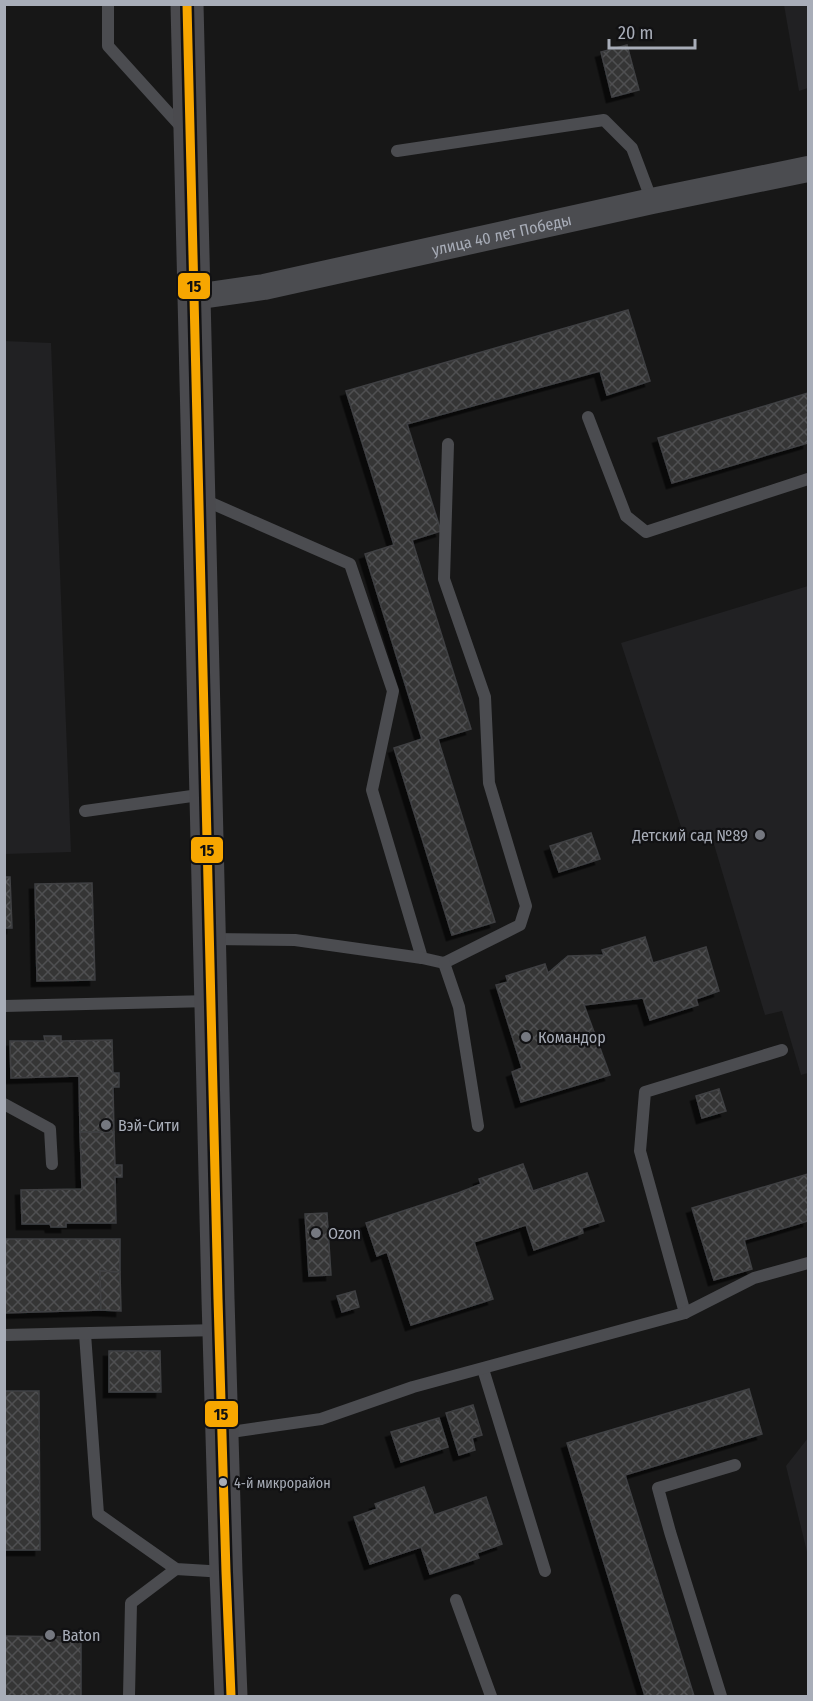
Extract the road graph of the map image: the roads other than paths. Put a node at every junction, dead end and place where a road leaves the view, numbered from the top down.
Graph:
1 (108, 4) edge
2 (187, 4) edge
3 (190, 136) junction
4 (397, 151) dead end
5 (808, 169) edge
6 (652, 201) junction
7 (194, 297) junction
8 (588, 417) dead end
9 (448, 444) dead end
10 (808, 479) edge
11 (198, 498) junction
12 (206, 794) junction
13 (85, 811) dead end
14 (209, 939) junction
15 (422, 958) junction
16 (444, 963) junction
17 (210, 1001) junction
18 (4, 1006) edge
19 (782, 1050) dead end
20 (4, 1104) edge
21 (478, 1126) dead end
22 (52, 1164) dead end
23 (808, 1263) edge
24 (685, 1313) junction
25 (220, 1330) junction
26 (85, 1334) junction
27 (4, 1335) edge
28 (483, 1369) junction
29 (222, 1434) junction
30 (735, 1465) dead end
31 (176, 1569) junction
32 (545, 1570) dead end
33 (226, 1572) junction
34 (456, 1600) dead end
35 (129, 1696) edge
36 (231, 1696) edge
37 (491, 1696) edge
38 (721, 1696) edge

1 - 3 lane
2 - 3 main road
3 - 7 main road
4 - 6 lane
5 - 6 street, улица 40 лет Победы
6 - 7 street, улица 40 лет Победы
7 - 11 main road
8 - 10 lane
9 - 16 lane
11 - 12 main road
11 - 15 lane
12 - 13 lane
12 - 14 main road
14 - 15 lane
14 - 17 main road
15 - 16 lane
16 - 21 lane
17 - 18 lane
17 - 25 main road
19 - 24 lane
20 - 22 lane
23 - 24 lane
24 - 28 lane
25 - 26 lane
25 - 29 main road
26 - 27 lane
26 - 31 lane
28 - 29 lane
28 - 32 lane
29 - 33 main road
30 - 38 lane
31 - 33 lane
31 - 35 lane
33 - 36 main road
34 - 37 lane

